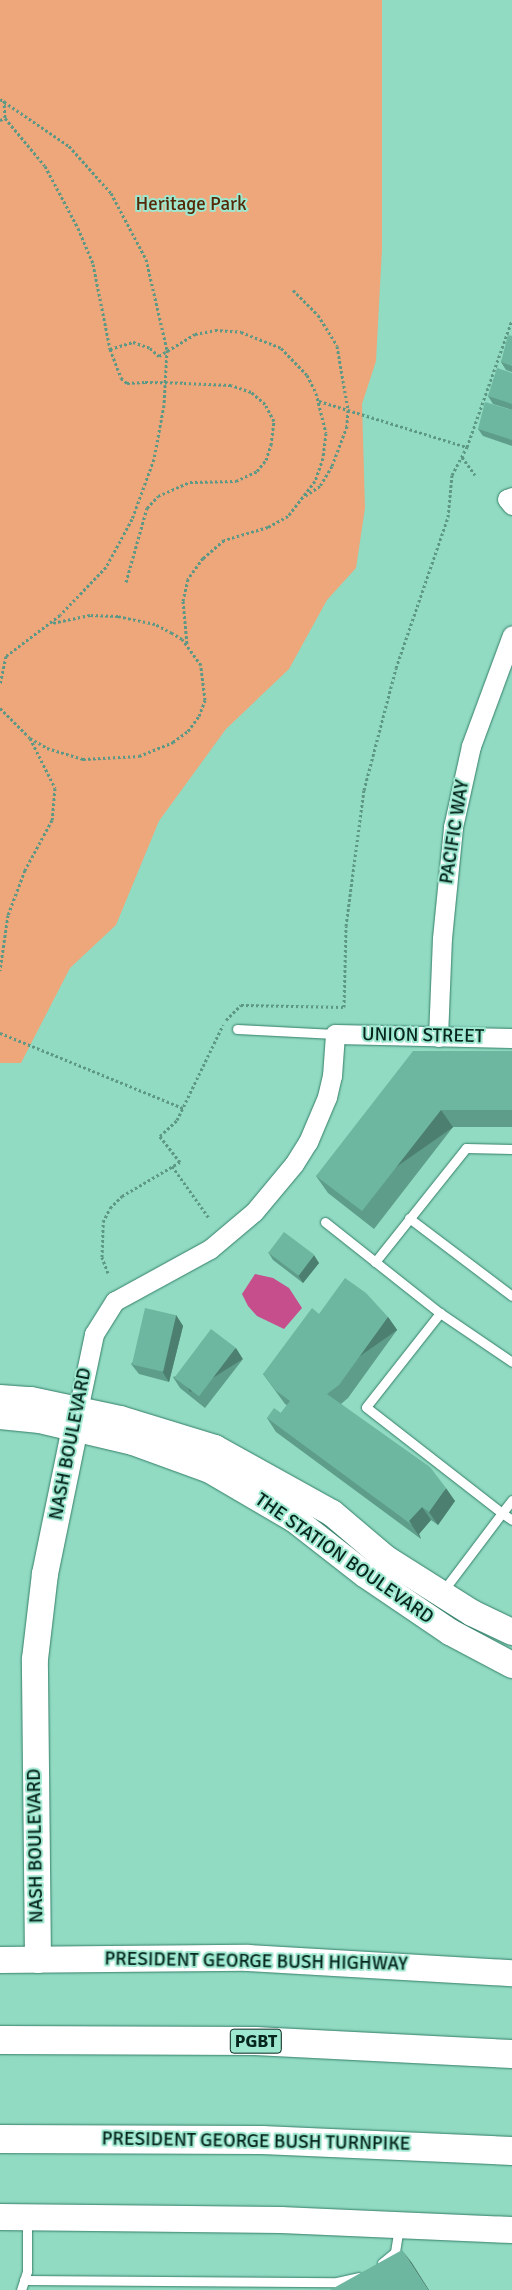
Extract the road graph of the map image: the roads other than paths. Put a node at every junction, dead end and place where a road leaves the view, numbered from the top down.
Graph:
1 (512, 635) edge
2 (237, 1029) dead end
3 (335, 1034) junction
4 (438, 1037) junction
5 (512, 1038) edge
6 (512, 1149) edge
7 (409, 1218) junction
8 (325, 1222) dead end
9 (375, 1262) junction
10 (512, 1296) edge
11 (440, 1313) junction
12 (512, 1362) edge
13 (0, 1398) edge
14 (0, 1416) edge
15 (77, 1419) junction
16 (512, 1500) edge
17 (502, 1513) junction
18 (512, 1520) edge
19 (434, 1605) junction
20 (512, 1632) edge
21 (512, 1665) edge
22 (0, 1960) edge
23 (38, 1960) junction
24 (512, 1973) edge
25 (0, 2040) edge
26 (512, 2054) edge
27 (0, 2139) edge
28 (512, 2151) edge
29 (0, 2217) edge
30 (27, 2217) junction
31 (399, 2223) junction
32 (512, 2230) edge
33 (24, 2280) junction
34 (21, 2290) edge

1 - 4 street, PACIFIC WAY
2 - 3 lane
3 - 4 street, UNION STREET
3 - 15 street, NASH BOULEVARD
4 - 5 street, UNION STREET
6 - 7 lane
7 - 9 lane
7 - 10 lane
8 - 9 lane
9 - 11 lane
11 - 12 lane
11 - 17 lane
13 - 15 street, THE STATION BOULEVARD
14 - 15 street, THE STATION BOULEVARD
15 - 19 street, THE STATION BOULEVARD
15 - 23 street, NASH BOULEVARD
16 - 17 lane
17 - 18 lane
17 - 19 lane
19 - 20 street, THE STATION BOULEVARD
19 - 21 street, THE STATION BOULEVARD
22 - 23 street, PRESIDENT GEORGE BUSH HIGHWAY
23 - 24 street, PRESIDENT GEORGE BUSH HIGHWAY
25 - 26 highway, PGBT
27 - 28 highway, PRESIDENT GEORGE BUSH TURNPIKE
29 - 30 street
30 - 31 street
30 - 33 lane
31 - 32 street
31 - 33 lane
33 - 34 lane

